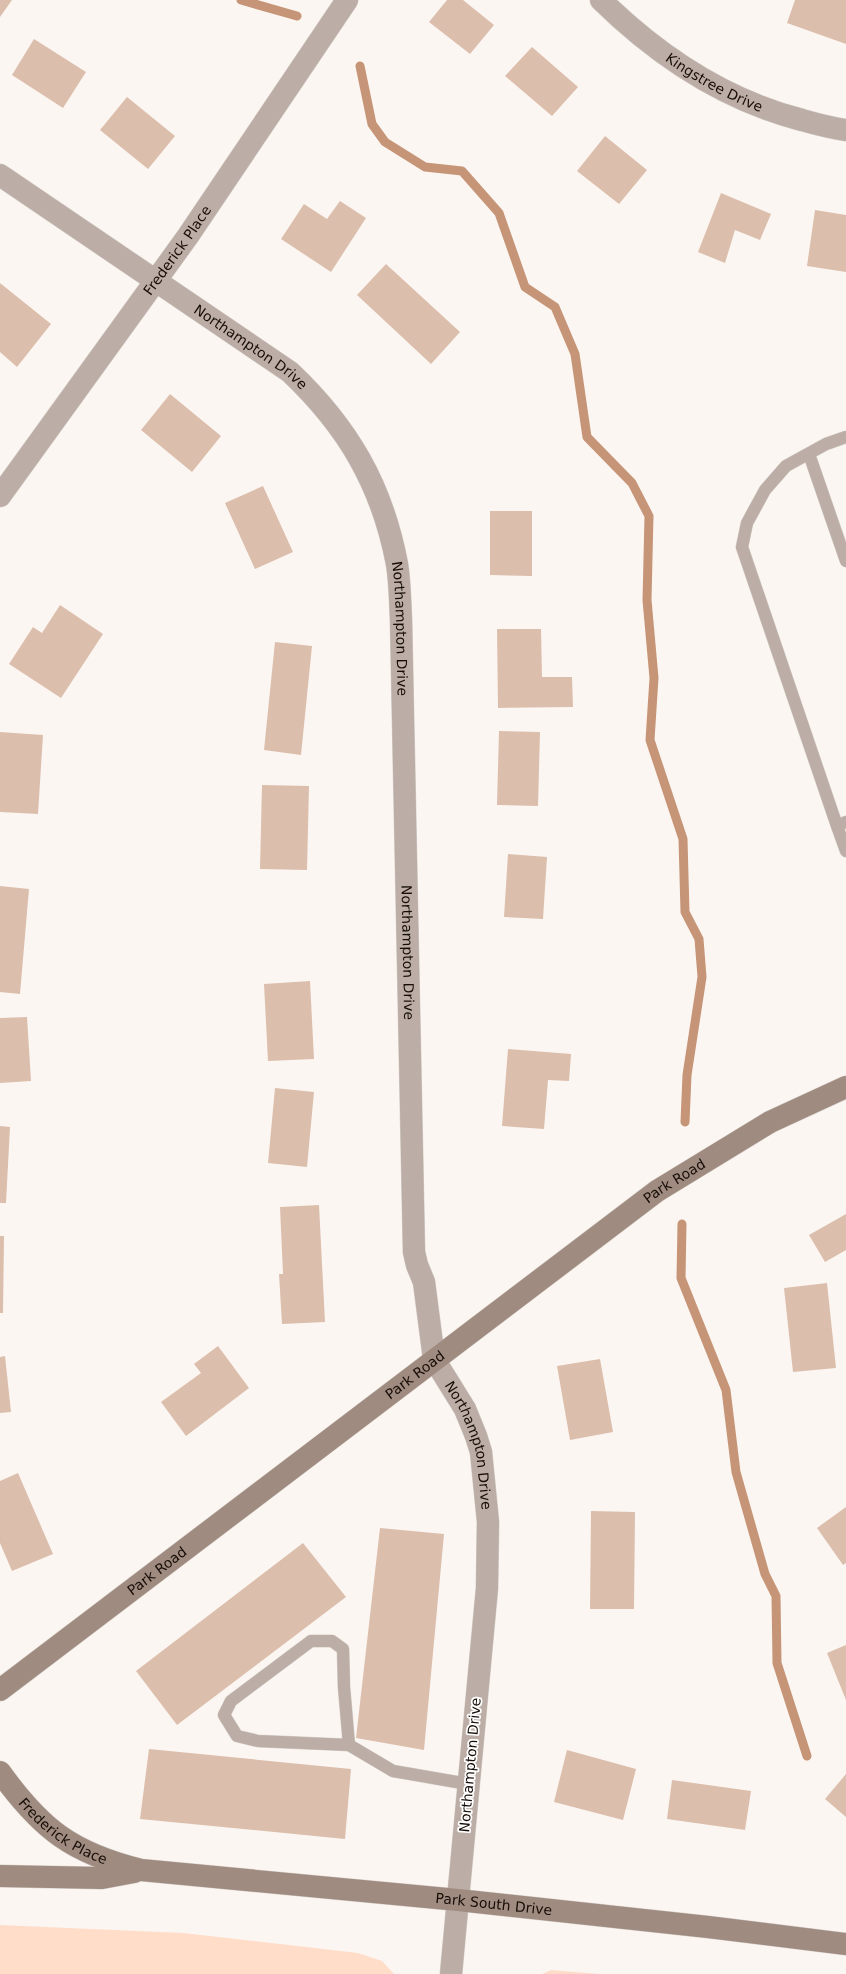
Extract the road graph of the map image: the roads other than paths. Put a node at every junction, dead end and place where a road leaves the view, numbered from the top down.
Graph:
1 (347, 0) edge
2 (601, 0) edge
3 (846, 130) edge
4 (0, 175) edge
5 (157, 280) junction
6 (846, 437) edge
7 (809, 454) junction
8 (0, 496) edge
9 (846, 561) edge
10 (841, 824) edge
11 (846, 851) edge
12 (846, 1087) edge
13 (434, 1359) junction
14 (0, 1690) edge
15 (349, 1745) junction
16 (0, 1772) edge
17 (468, 1784) junction
18 (141, 1870) junction
19 (0, 1876) edge
20 (458, 1900) junction
21 (846, 1944) edge
22 (451, 1974) edge

1 - 5 street, Frederick Place
2 - 3 street, Kingstree Drive
4 - 5 street, Northampton Drive
5 - 8 street, Frederick Place
5 - 13 street, Northampton Drive
6 - 7 lane
7 - 9 lane
7 - 10 lane
10 - 11 lane
12 - 13 main road, Park Road
13 - 14 main road, Park Road
13 - 17 street, Northampton Drive
15 - 15 lane
15 - 17 lane
16 - 18 main road, Frederick Place
17 - 20 street, Northampton Drive
18 - 19 main road
18 - 20 main road, Park South Drive
20 - 21 main road, Park South Drive
20 - 22 street, Northampton Drive

